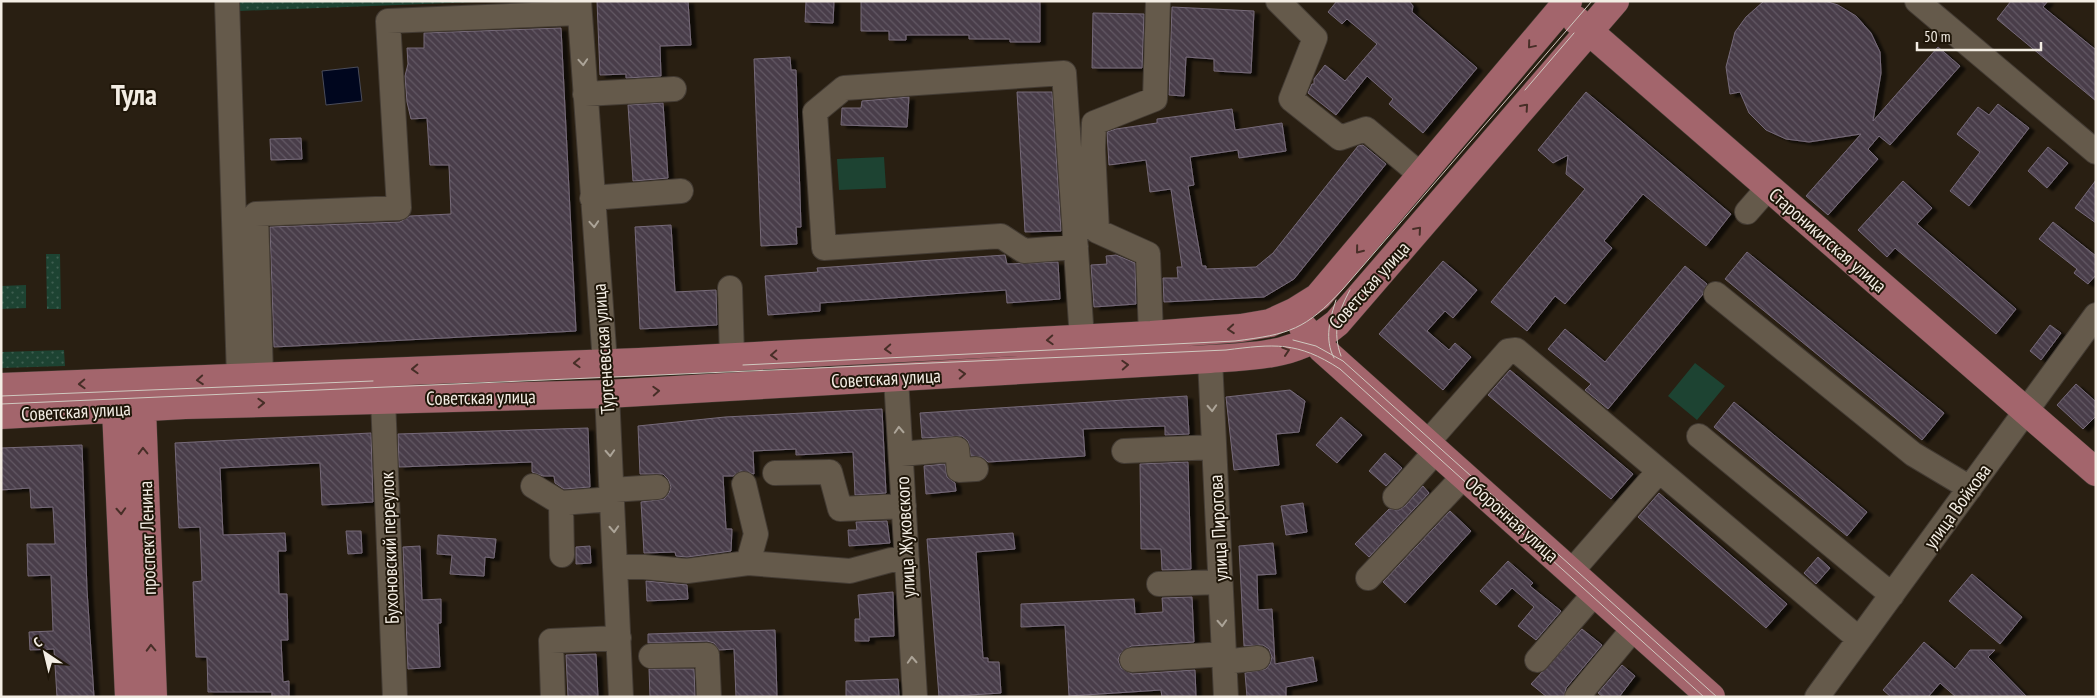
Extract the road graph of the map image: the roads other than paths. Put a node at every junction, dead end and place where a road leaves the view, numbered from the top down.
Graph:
1 (227, 1) edge
2 (1158, 1) edge
3 (1278, 1) edge
4 (1615, 1) edge
5 (1917, 1) edge
6 (1562, 3) edge
7 (579, 7) edge
8 (1589, 31) junction
9 (674, 89) dead end
10 (585, 94) junction
11 (2096, 152) edge
12 (1421, 175) junction
13 (1768, 188) junction
14 (681, 191) dead end
15 (592, 198) junction
16 (1747, 212) dead end
17 (1076, 248) junction
18 (730, 288) dead end
19 (1716, 294) dead end
20 (1294, 312) junction
21 (2096, 315) edge
22 (1152, 335) junction
23 (1082, 338) junction
24 (1313, 341) junction
25 (732, 357) junction
26 (1210, 359) junction
27 (605, 363) junction
28 (250, 376) junction
29 (896, 378) junction
30 (131, 382) junction
31 (1, 387) edge
32 (607, 394) junction
33 (383, 399) junction
34 (129, 409) junction
35 (2026, 412) junction
36 (1, 415) edge
37 (1699, 436) dead end
38 (1214, 447) junction
39 (1431, 447) junction
40 (1124, 451) dead end
41 (901, 454) junction
42 (976, 469) dead end
43 (1659, 471) junction
44 (2096, 472) edge
45 (775, 473) dead end
46 (1464, 476) junction
47 (744, 484) dead end
48 (533, 486) dead end
49 (657, 487) dead end
50 (1970, 488) junction
51 (612, 494) junction
52 (1395, 497) dead end
53 (561, 504) junction
54 (904, 506) junction
55 (562, 555) dead end
56 (906, 560) junction
57 (748, 563) junction
58 (616, 567) junction
59 (1571, 572) junction
60 (1368, 578) dead end
61 (1220, 582) junction
62 (1159, 584) dead end
63 (1595, 593) junction
64 (1892, 595) junction
65 (1634, 628) junction
66 (1859, 639) junction
67 (619, 648) junction
68 (1224, 658) junction
69 (1258, 658) dead end
70 (1132, 660) dead end
71 (1537, 660) dead end
72 (129, 697) edge
73 (153, 697) edge
74 (395, 697) edge
75 (553, 697) edge
76 (622, 697) edge
77 (709, 697) edge
78 (915, 697) edge
79 (1226, 697) edge
80 (1577, 697) edge
81 (1711, 697) edge
82 (1817, 697) edge

1 - 28 street
2 - 22 street
3 - 12 street
4 - 8 main road, Советская улица
5 - 11 street
6 - 8 main road, Староникитская улица
6 -> 12 main road, Советская улица
7 -> 10 street, Тургеневская улица
7 - 28 street
8 - 13 main road, Староникитская улица
24 -> 8 main road, Советская улица
9 - 10 street
10 - 15 street, Тургеневская улица
12 -> 20 main road, Советская улица
13 - 16 street
13 - 35 main road, Староникитская улица
14 - 15 street
15 -> 27 street, Тургеневская улица
17 - 17 street
17 - 23 street
18 - 25 street
19 - 50 street
20 -> 22 main road, Советская улица
20 - 24 main road, Оборонная улица
21 - 35 street, улица Войкова
22 - 23 main road, Советская улица
23 -> 25 main road, Советская улица
26 -> 24 main road, Советская улица
24 - 39 main road, Оборонная улица
25 - 27 main road, Советская улица
29 -> 26 main road, Советская улица
26 -> 38 street, улица Пирогова
27 -> 28 main road, Советская улица
27 - 32 main road, Тургеневская улица
28 -> 30 main road, Советская улица
32 -> 29 main road, Советская улица
41 -> 29 street, улица Жуковского
30 -> 31 main road, Советская улица
30 - 34 main road
32 - 33 main road, Советская улица
32 -> 51 street, Тургеневская улица
34 -> 33 main road, Советская улица
33 - 74 street, Бухоновский переулок
34 - 36 main road, Советская улица
34 -> 72 main road, проспект Ленина
73 -> 34 main road, проспект Ленина
35 - 44 main road, Староникитская улица
35 - 50 street, улица Войкова
37 - 64 street
38 - 40 street
38 - 61 street, улица Пирогова
39 - 43 street
39 - 46 main road, Оборонная улица
39 - 52 street
41 - 42 street
41 - 54 street, улица Жуковского
43 - 59 street
43 - 66 street
45 - 54 street
46 - 59 main road, Оборонная улица
46 - 60 street
47 - 57 street
48 - 53 street
49 - 51 street
50 - 64 street, улица Войкова
51 - 53 street
51 -> 58 street, Тургеневская улица
53 - 55 street
54 - 56 street, улица Жуковского
56 - 57 street
78 -> 56 street, улица Жуковского
57 - 58 street
58 - 67 street, Тургеневская улица
59 - 63 main road, Оборонная улица
61 - 62 street
61 -> 68 street, улица Пирогова
63 - 65 main road, Оборонная улица
63 - 71 street
64 - 66 street, улица Войкова
65 - 80 street
65 - 81 main road, Оборонная улица
66 - 82 street, улица Войкова
67 - 75 street
67 - 76 street, Тургеневская улица
67 - 77 street
68 - 69 street
68 - 70 street
68 - 79 street, улица Пирогова

